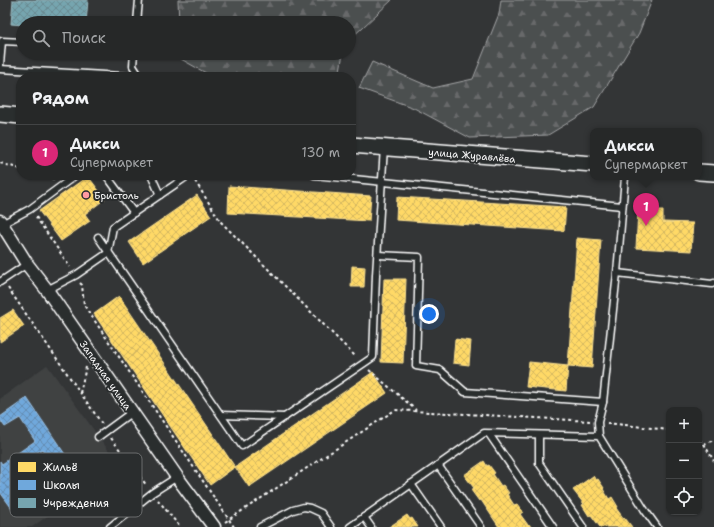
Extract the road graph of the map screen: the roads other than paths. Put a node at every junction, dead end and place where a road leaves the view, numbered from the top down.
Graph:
1 (139, 0) edge
2 (138, 16) edge
3 (16, 42) edge
4 (133, 60) edge
5 (0, 65) edge
6 (0, 69) edge
7 (52, 72) edge
8 (136, 72) edge
9 (0, 114) edge
10 (16, 116) edge
11 (356, 145) edge
12 (384, 147) junction
13 (590, 164) edge
14 (702, 172) edge
15 (714, 173) edge
16 (356, 179) edge
17 (70, 180) edge
18 (110, 180) edge
19 (153, 180) edge
20 (182, 180) edge
21 (625, 180) edge
22 (382, 182) junction
23 (160, 195) junction
24 (622, 206) junction
25 (134, 213) junction
26 (1, 222) edge
27 (98, 237) dead end
28 (108, 253) junction
29 (378, 255) junction
30 (27, 264) junction
31 (617, 272) junction
32 (1, 280) edge
33 (714, 283) edge
34 (47, 290) junction
35 (603, 402) junction
36 (132, 412) junction
37 (221, 415) junction
38 (285, 417) junction
39 (489, 434) junction
40 (539, 435) junction
41 (599, 436) junction
42 (98, 437) dead end
43 (438, 465) junction
44 (177, 477) junction
45 (411, 484) junction
46 (142, 501) edge
47 (122, 517) edge
48 (364, 517) junction
49 (219, 525) edge
50 (110, 527) edge
51 (260, 527) edge
52 (331, 527) edge
53 (350, 527) edge
54 (371, 527) edge
55 (441, 527) edge
56 (481, 527) edge
57 (553, 527) edge
58 (583, 527) edge
59 (657, 527) edge

1 - 2 lane
3 - 5 lane
4 - 8 lane
6 - 7 lane
9 - 10 street
11 - 12 street, улица Журавлёва
12 - 13 street, улица Журавлёва
12 - 22 lane
14 - 15 street
16 - 22 lane
17 - 26 lane
18 - 25 lane
19 - 23 lane
20 - 23 lane
21 - 24 lane
22 - 24 lane
22 - 29 lane
23 - 25 lane
24 - 31 lane
25 - 28 lane
26 - 30 street, Западная улица
27 - 28 lane
28 - 34 lane
28 - 37 lane
29 - 35 lane
29 - 38 lane
30 - 32 lane
30 - 34 street, Западная улица
31 - 33 lane
31 - 35 lane
34 - 36 street, Западная улица
35 - 41 lane
36 - 42 lane
36 - 44 street, Западная улица
37 - 38 lane
37 - 38 lane
39 - 40 lane
39 - 43 lane
39 - 57 lane
40 - 41 lane
40 - 58 lane
41 - 59 lane
43 - 45 lane
43 - 56 lane
44 - 46 lane
44 - 49 street, Западная улица
45 - 48 lane
45 - 55 lane
47 - 50 lane
48 - 53 lane
48 - 54 lane
51 - 52 lane

